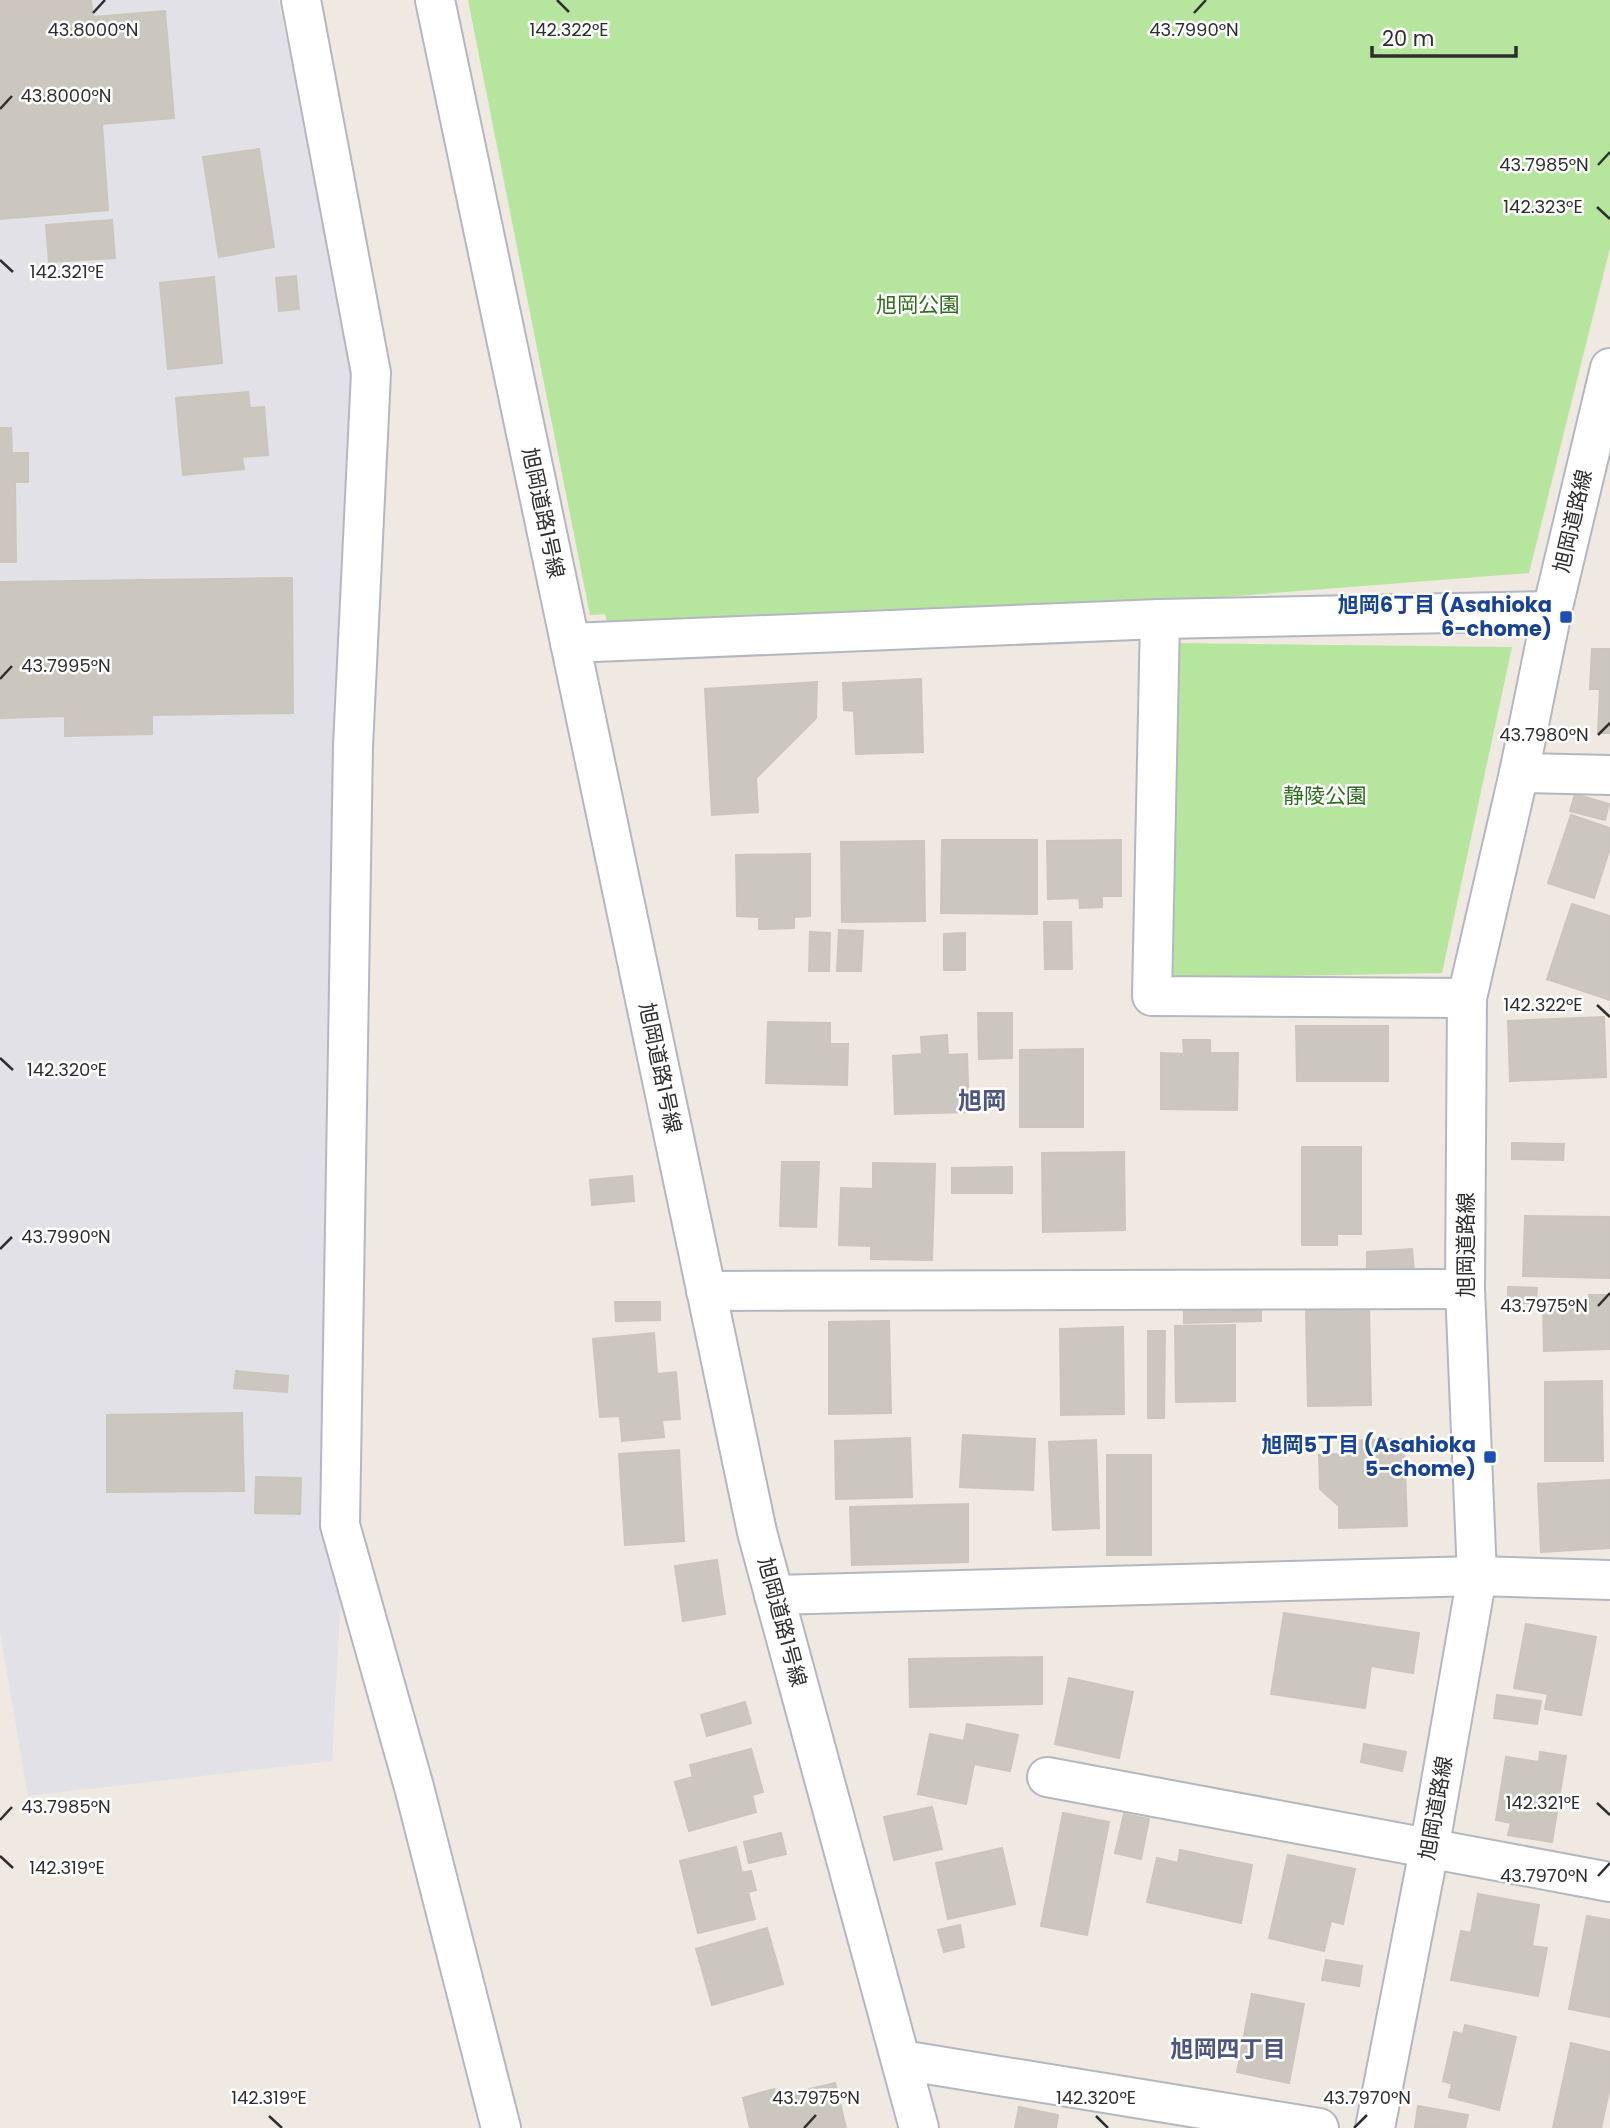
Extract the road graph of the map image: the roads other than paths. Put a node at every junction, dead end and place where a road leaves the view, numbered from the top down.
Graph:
1 (301, 0) edge
2 (435, 0) edge
3 (1610, 368) edge
4 (1552, 611) junction
5 (1160, 619) junction
6 (570, 643) junction
7 (1519, 773) junction
8 (1610, 775) edge
9 (1467, 998) junction
10 (1465, 1289) junction
11 (706, 1291) junction
12 (1477, 1576) junction
13 (1610, 1580) edge
14 (774, 1595) junction
15 (1047, 1777) dead end
16 (1429, 1850) junction
17 (1610, 1882) edge
18 (902, 2060) junction
19 (501, 2128) edge
20 (919, 2128) edge
21 (1320, 2128) edge
22 (1375, 2128) edge

1 - 19 street
2 - 6 street, 旭岡道路1号線
3 - 4 street, 旭岡道路線
4 - 5 street
4 - 7 street, 旭岡道路線
5 - 6 street
5 - 9 street
6 - 11 street, 旭岡道路1号線
7 - 8 street
7 - 9 street, 旭岡道路線
9 - 10 street, 旭岡道路線
10 - 11 street
10 - 12 street, 旭岡道路線
11 - 14 street, 旭岡道路1号線
12 - 13 street
12 - 14 street
12 - 16 street, 旭岡道路線
14 - 18 street, 旭岡道路1号線
15 - 16 street
16 - 17 street
16 - 22 street, 旭岡道路線
18 - 20 street, 旭岡道路1号線
18 - 21 street

